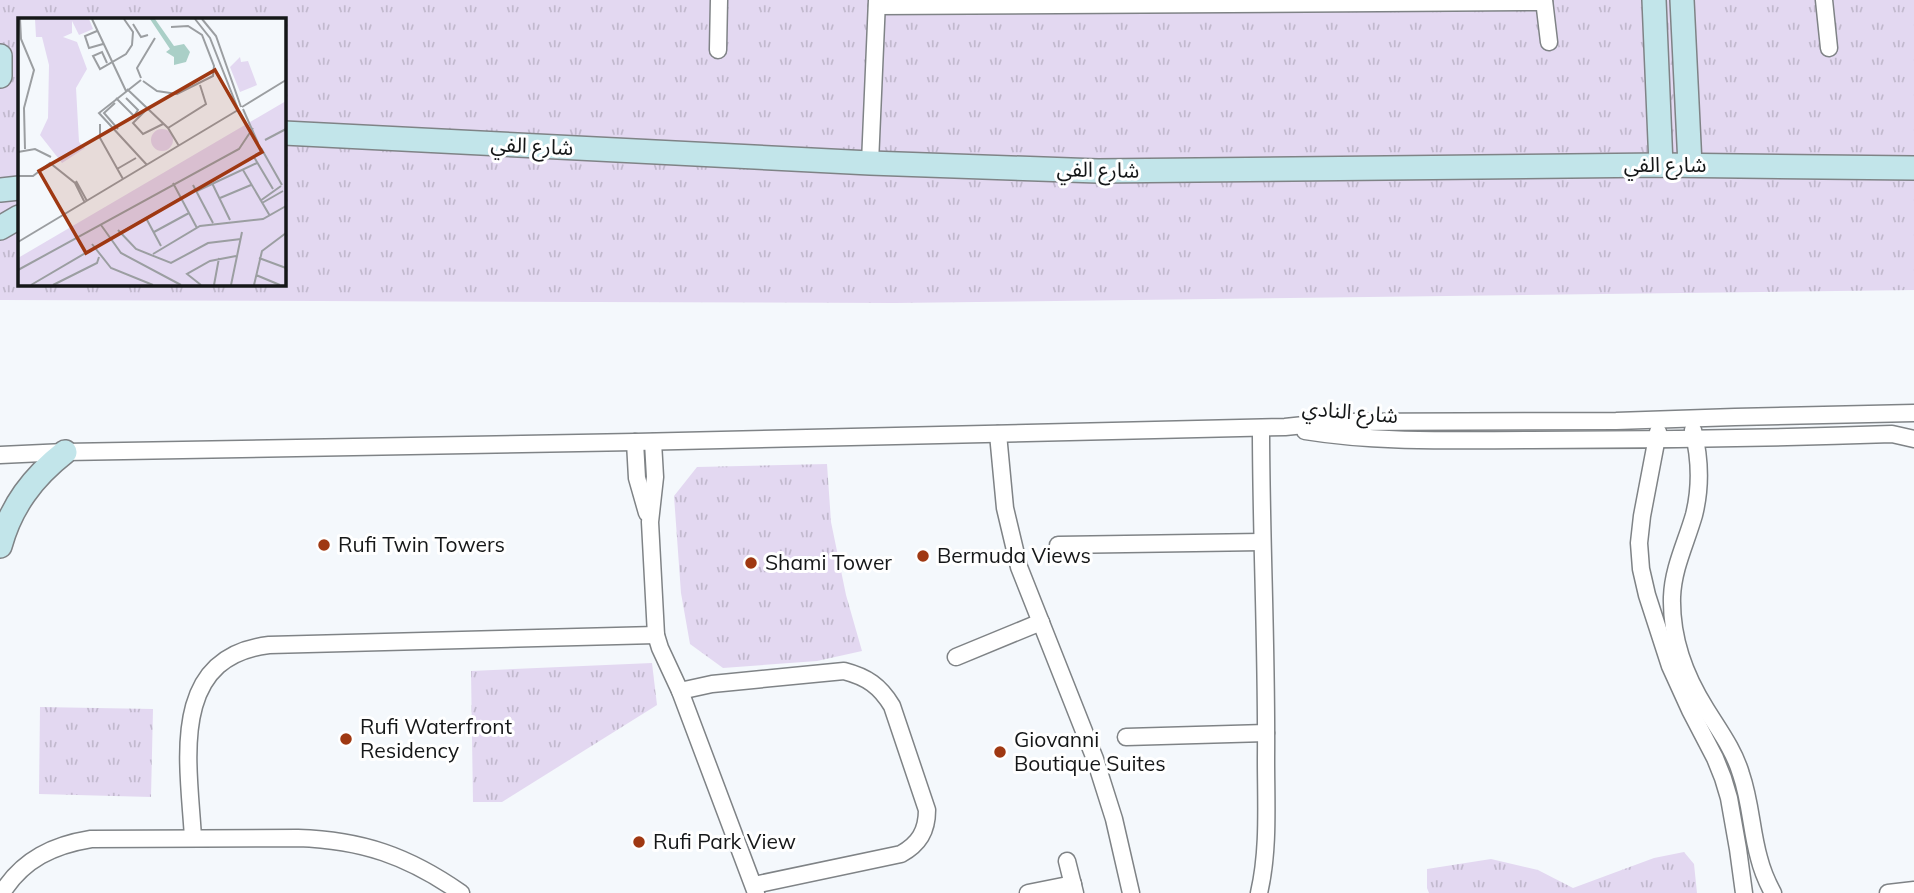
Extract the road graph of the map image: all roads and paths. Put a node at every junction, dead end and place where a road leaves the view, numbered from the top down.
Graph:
1 (719, 0) edge
2 (1654, 0) edge
3 (1682, 0) edge
4 (1544, 1) edge
5 (1828, 1) edge
6 (1257, 2) edge
7 (877, 3) edge
8 (1549, 42) dead end
9 (1829, 48) dead end
10 (718, 50) dead end
11 (0, 56) edge
12 (0, 76) edge
13 (285, 133) edge
14 (870, 163) junction
15 (1661, 164) junction
16 (1690, 165) junction
17 (1914, 168) edge
18 (18, 188) edge
19 (0, 190) edge
20 (18, 218) edge
21 (0, 228) edge
22 (1914, 413) edge
23 (1660, 419) junction
24 (1690, 419) junction
25 (1285, 427) junction
26 (1261, 428) junction
27 (1914, 432) edge
28 (998, 434) junction
29 (1892, 435) junction
30 (1656, 439) junction
31 (1695, 439) junction
32 (1914, 439) edge
33 (635, 442) junction
34 (653, 442) junction
35 (65, 452) junction
36 (0, 455) edge
37 (650, 522) junction
38 (1262, 542) junction
39 (1058, 545) dead end
40 (0, 546) edge
41 (1041, 622) junction
42 (656, 635) junction
43 (956, 657) dead end
44 (680, 691) junction
45 (1266, 733) junction
46 (1126, 737) dead end
47 (193, 838) junction
48 (1067, 861) dead end
49 (1074, 888) edge
50 (755, 889) edge
51 (1914, 890) edge
52 (2, 893) edge
53 (461, 893) edge
54 (1028, 893) edge
55 (1131, 893) edge
56 (1259, 893) edge
57 (1744, 893) edge
58 (1773, 893) edge
59 (1888, 893) edge

1 - 10 street
2 - 15 street
3 - 16 street
4 - 6 street
4 - 8 street
5 - 9 street
6 - 7 street
7 - 14 street
11 - 12 street
13 - 14 street, شارع الفي
14 - 15 street, شارع الفي
15 - 16 street, شارع الفي
16 - 17 street, شارع الفي
18 - 19 street
20 - 21 street
22 - 24 street, شارع النادي
23 - 24 street, شارع النادي
23 - 25 street, شارع النادي
23 - 30 street
24 - 31 street
25 - 26 street
25 - 30 street, شارع النادي
26 - 28 street
26 - 38 street
27 - 29 street
28 - 34 street
28 - 41 street
29 - 31 street, شارع النادي
29 - 32 street, شارع النادي
30 - 31 street, شارع النادي
30 - 57 street
31 - 58 street
33 - 34 street
33 - 35 street
33 - 37 street
34 - 37 street
35 - 36 street
35 - 40 street
37 - 42 street
38 - 39 street
38 - 45 street
41 - 43 street
41 - 55 street
42 - 44 street
42 - 47 street
44 - 50 street
44 - 50 street
45 - 46 street
45 - 56 street
47 - 52 street
47 - 53 street
48 - 49 street
49 - 54 street
51 - 59 street

